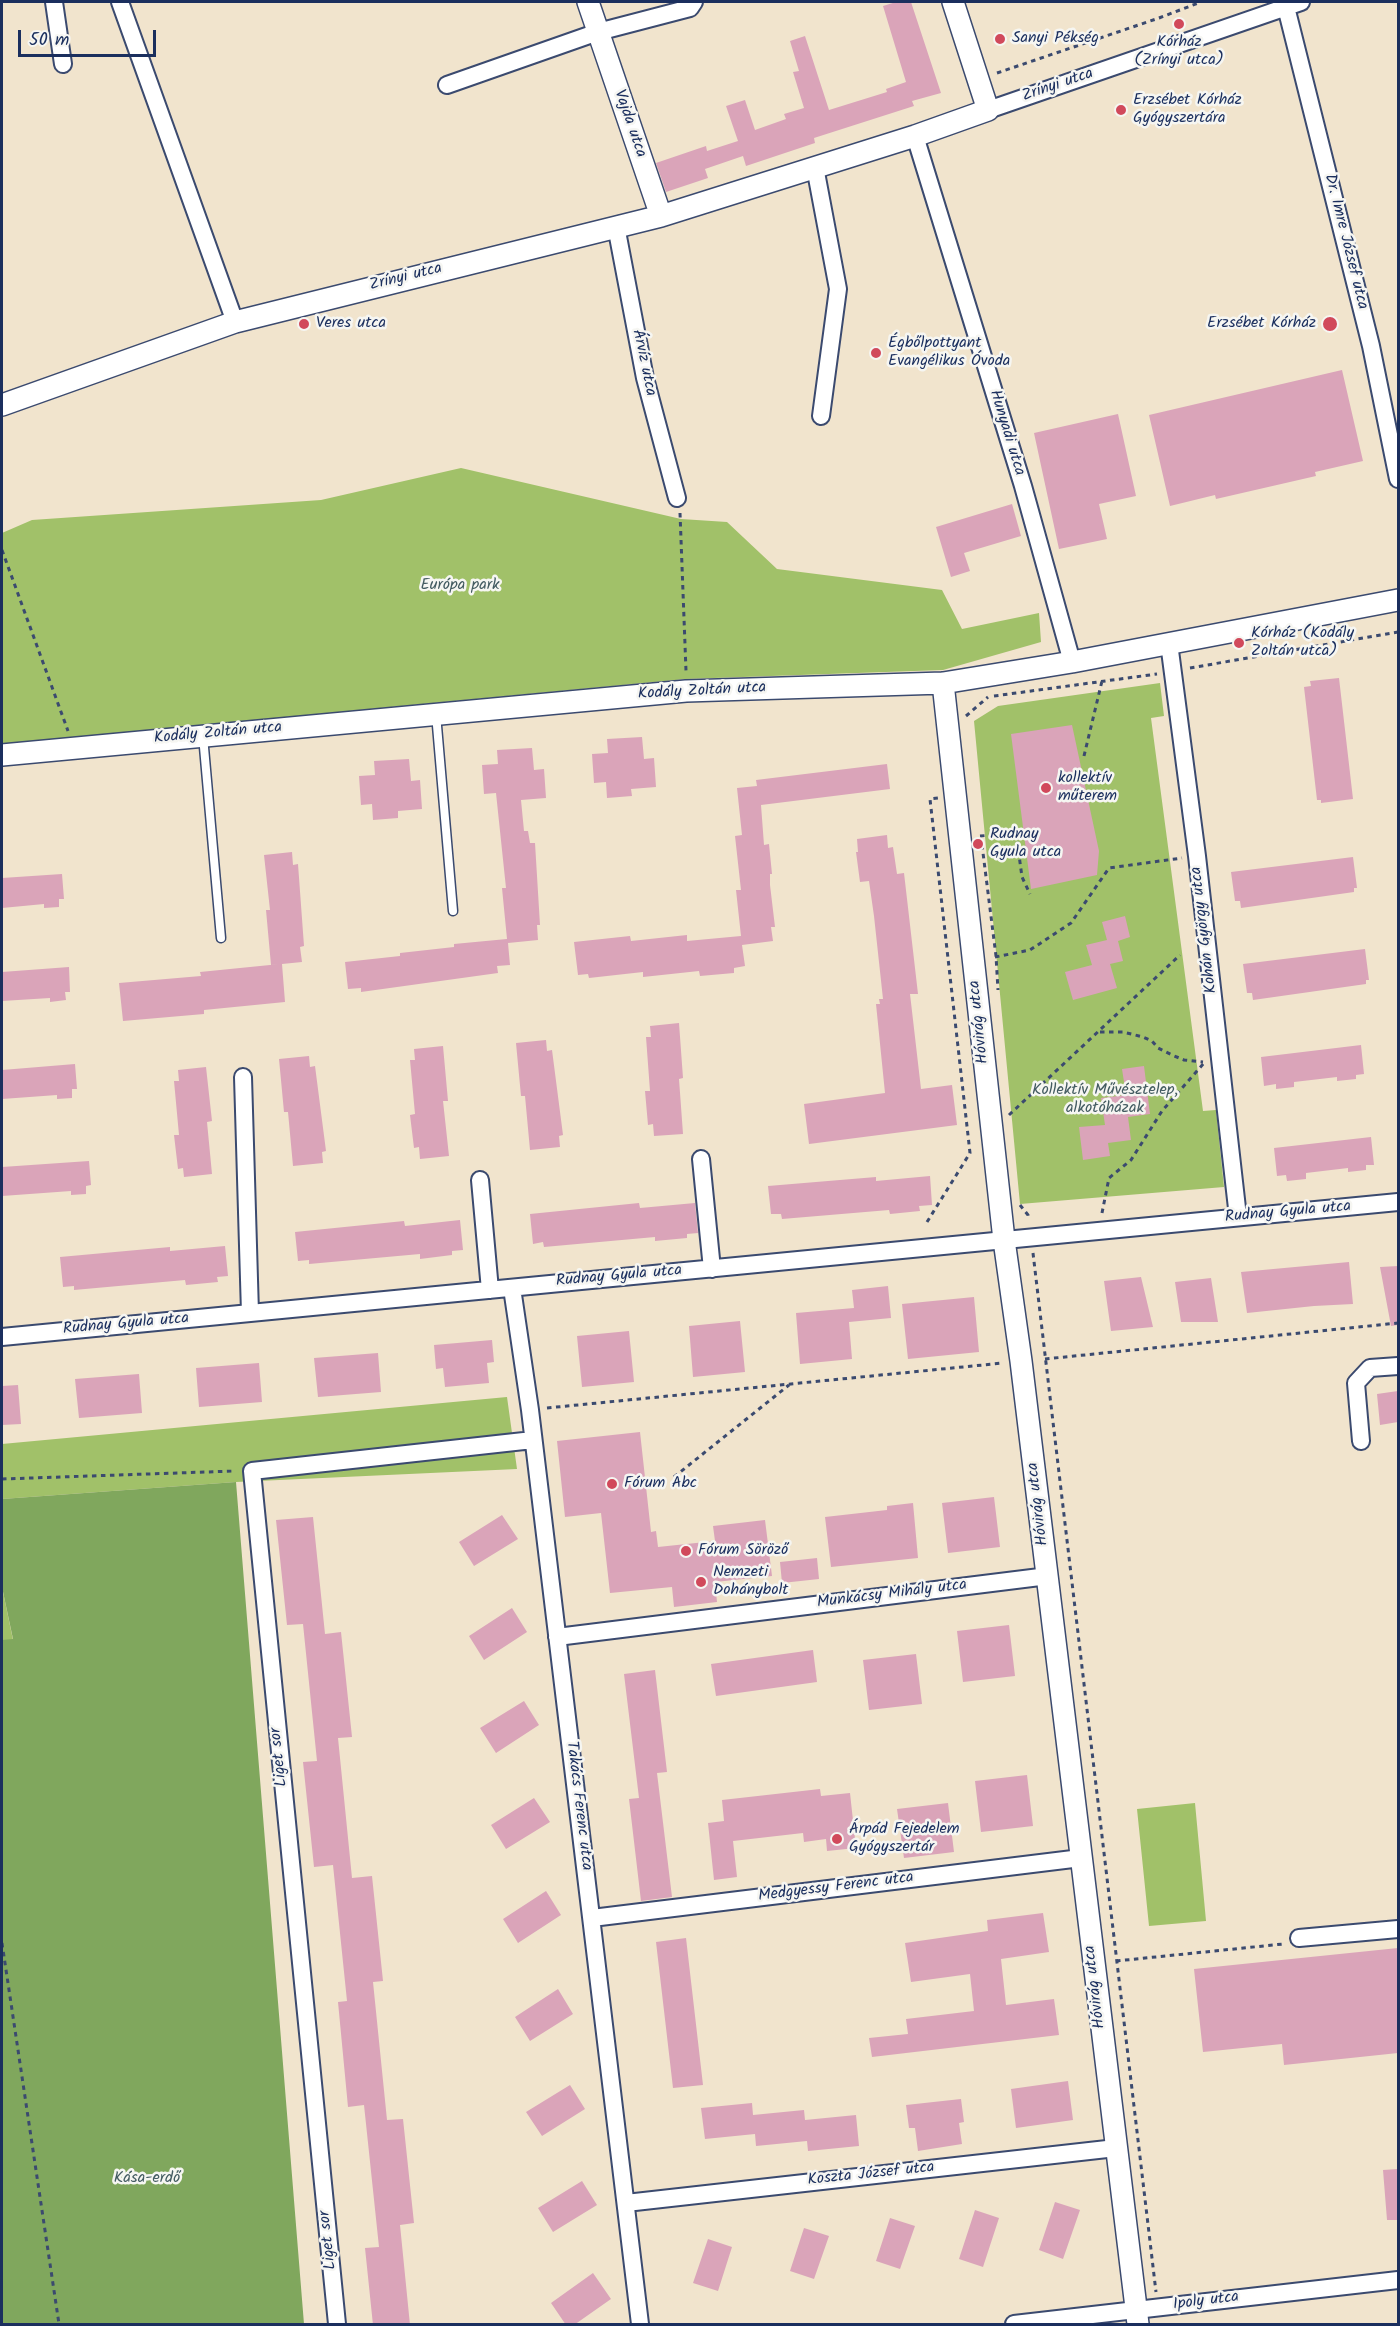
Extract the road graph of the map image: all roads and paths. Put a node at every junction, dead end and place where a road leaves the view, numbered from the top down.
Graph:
1 (54, 2) edge
2 (120, 2) edge
3 (588, 2) edge
4 (694, 2) edge
5 (953, 2) edge
6 (1201, 2) edge
7 (1293, 4) edge
8 (598, 32) junction
9 (63, 64) dead end
10 (979, 79) junction
11 (447, 85) dead end
12 (988, 110) junction
13 (915, 136) junction
14 (815, 167) junction
15 (661, 216) junction
16 (616, 226) junction
17 (235, 322) junction
18 (2, 405) edge
19 (821, 416) dead end
20 (1394, 431) edge
21 (1398, 479) edge
22 (677, 498) joint
23 (2, 549) edge
24 (1398, 600) edge
25 (1398, 632) edge
26 (1169, 643) junction
27 (1072, 662) junction
28 (1172, 672) junction
29 (1102, 681) junction
30 (943, 683) junction
31 (686, 691) junction
32 (436, 714) junction
33 (968, 726) dead end
34 (203, 736) junction
35 (74, 748) junction
36 (2, 755) edge
37 (1084, 756) dead end
38 (954, 795) junction
39 (980, 825) dead end
40 (981, 836) junction
41 (960, 840) junction
42 (1197, 856) junction
43 (1030, 894) dead end
44 (453, 911) dead end
45 (221, 938) dead end
46 (1180, 955) dead end
47 (996, 956) junction
48 (973, 962) junction
49 (998, 990) dead end
50 (1100, 1032) junction
51 (243, 1077) dead end
52 (1007, 1105) dead end
53 (701, 1159) dead end
54 (480, 1180) dead end
55 (1398, 1202) edge
56 (1018, 1203) dead end
57 (1238, 1217) junction
58 (927, 1222) dead end
59 (1098, 1231) junction
60 (1031, 1238) junction
61 (1004, 1240) junction
62 (712, 1269) junction
63 (512, 1288) junction
64 (490, 1290) junction
65 (250, 1313) junction
66 (1398, 1323) edge
67 (2, 1337) edge
68 (1046, 1359) junction
69 (1021, 1361) junction
70 (1398, 1366) edge
71 (789, 1384) junction
72 (530, 1410) junction
73 (533, 1440) junction
74 (1361, 1441) dead end
75 (252, 1471) junction
76 (674, 1477) dead end
77 (2, 1479) edge
78 (1048, 1576) junction
79 (557, 1637) junction
80 (1081, 1858) junction
81 (592, 1918) junction
82 (1398, 1929) edge
83 (1299, 1938) joint
84 (2, 1943) edge
85 (1117, 1961) junction
86 (1094, 1963) junction
87 (1116, 2148) junction
88 (626, 2203) junction
89 (1398, 2280) edge
90 (1158, 2308) junction
91 (1137, 2318) edge
92 (59, 2325) edge
93 (337, 2325) edge
94 (640, 2325) edge
95 (1014, 2325) edge

1 - 9 street
2 - 17 street
3 - 8 street, Vajda utca
4 - 8 street
5 - 10 street
6 - 10 path
7 - 12 street, Zrínyi utca
7 - 20 street, Dr. Imre József utca
8 - 11 street
8 - 15 street, Vajda utca
10 - 12 street
12 - 13 street, Zrínyi utca
13 - 14 street, Zrínyi utca
13 - 27 street, Hunyadi utca
14 - 15 street, Zrínyi utca
14 - 19 street
15 - 16 street, Zrínyi utca
16 - 17 street, Zrínyi utca
16 - 22 street, Árvíz utca
17 - 18 street, Zrínyi utca
20 - 21 street, Dr. Imre József utca
22 - 31 path
23 - 35 path
24 - 26 street, Kodály Zoltán utca
25 - 28 path
26 - 27 street, Kodály Zoltán utca
26 - 28 street, Kohán György utca
27 - 30 street, Kodály Zoltán utca
28 - 29 path
28 - 42 street, Kohán György utca
29 - 33 path
29 - 37 path
30 - 31 street, Kodály Zoltán utca
30 - 38 street, Hóvirág utca
31 - 32 street, Kodály Zoltán utca
32 - 34 street, Kodály Zoltán utca
32 - 44 lane
34 - 35 street, Kodály Zoltán utca
34 - 45 lane
35 - 36 street, Kodály Zoltán utca
38 - 41 street, Hóvirág utca
38 - 58 path
39 - 40 path
40 - 41 path
40 - 43 path
40 - 47 path
41 - 48 street, Hóvirág utca
42 - 47 path
42 - 57 street, Kohán György utca
46 - 50 path
47 - 48 path
47 - 49 path
48 - 61 street, Hóvirág utca
50 - 52 path
50 - 59 path
51 - 65 street
53 - 62 street
54 - 64 street
55 - 57 street, Rudnay Gyula utca
56 - 60 path
57 - 59 street, Rudnay Gyula utca
59 - 60 street, Rudnay Gyula utca
60 - 61 street, Rudnay Gyula utca
60 - 68 path
61 - 62 street, Rudnay Gyula utca
61 - 69 street, Hóvirág utca
62 - 63 street, Rudnay Gyula utca
63 - 64 street, Rudnay Gyula utca
63 - 72 street, Takács Ferenc utca
64 - 65 street, Rudnay Gyula utca
65 - 67 street, Rudnay Gyula utca
66 - 68 path
68 - 69 path
68 - 85 path
69 - 71 path
69 - 78 street, Hóvirág utca
70 - 74 street
71 - 72 path
71 - 76 path
72 - 73 street, Takács Ferenc utca
73 - 75 street
73 - 79 street, Takács Ferenc utca
75 - 77 path
75 - 93 street, Liget sor
78 - 79 street, Munkácsy Mihály utca
78 - 80 street, Hóvirág utca
79 - 81 street, Takács Ferenc utca
80 - 81 street, Medgyessy Ferenc utca
80 - 86 street, Hóvirág utca
81 - 88 street, Takács Ferenc utca
82 - 83 street
83 - 85 path
84 - 92 path
85 - 86 path
85 - 90 path
86 - 87 street, Hóvirág utca
87 - 88 street, Koszta József utca
87 - 91 street, Hóvirág utca
88 - 94 street, Takács Ferenc utca
89 - 90 street, Ipoly utca
90 - 91 street, Ipoly utca
91 - 95 street, Ipoly utca

